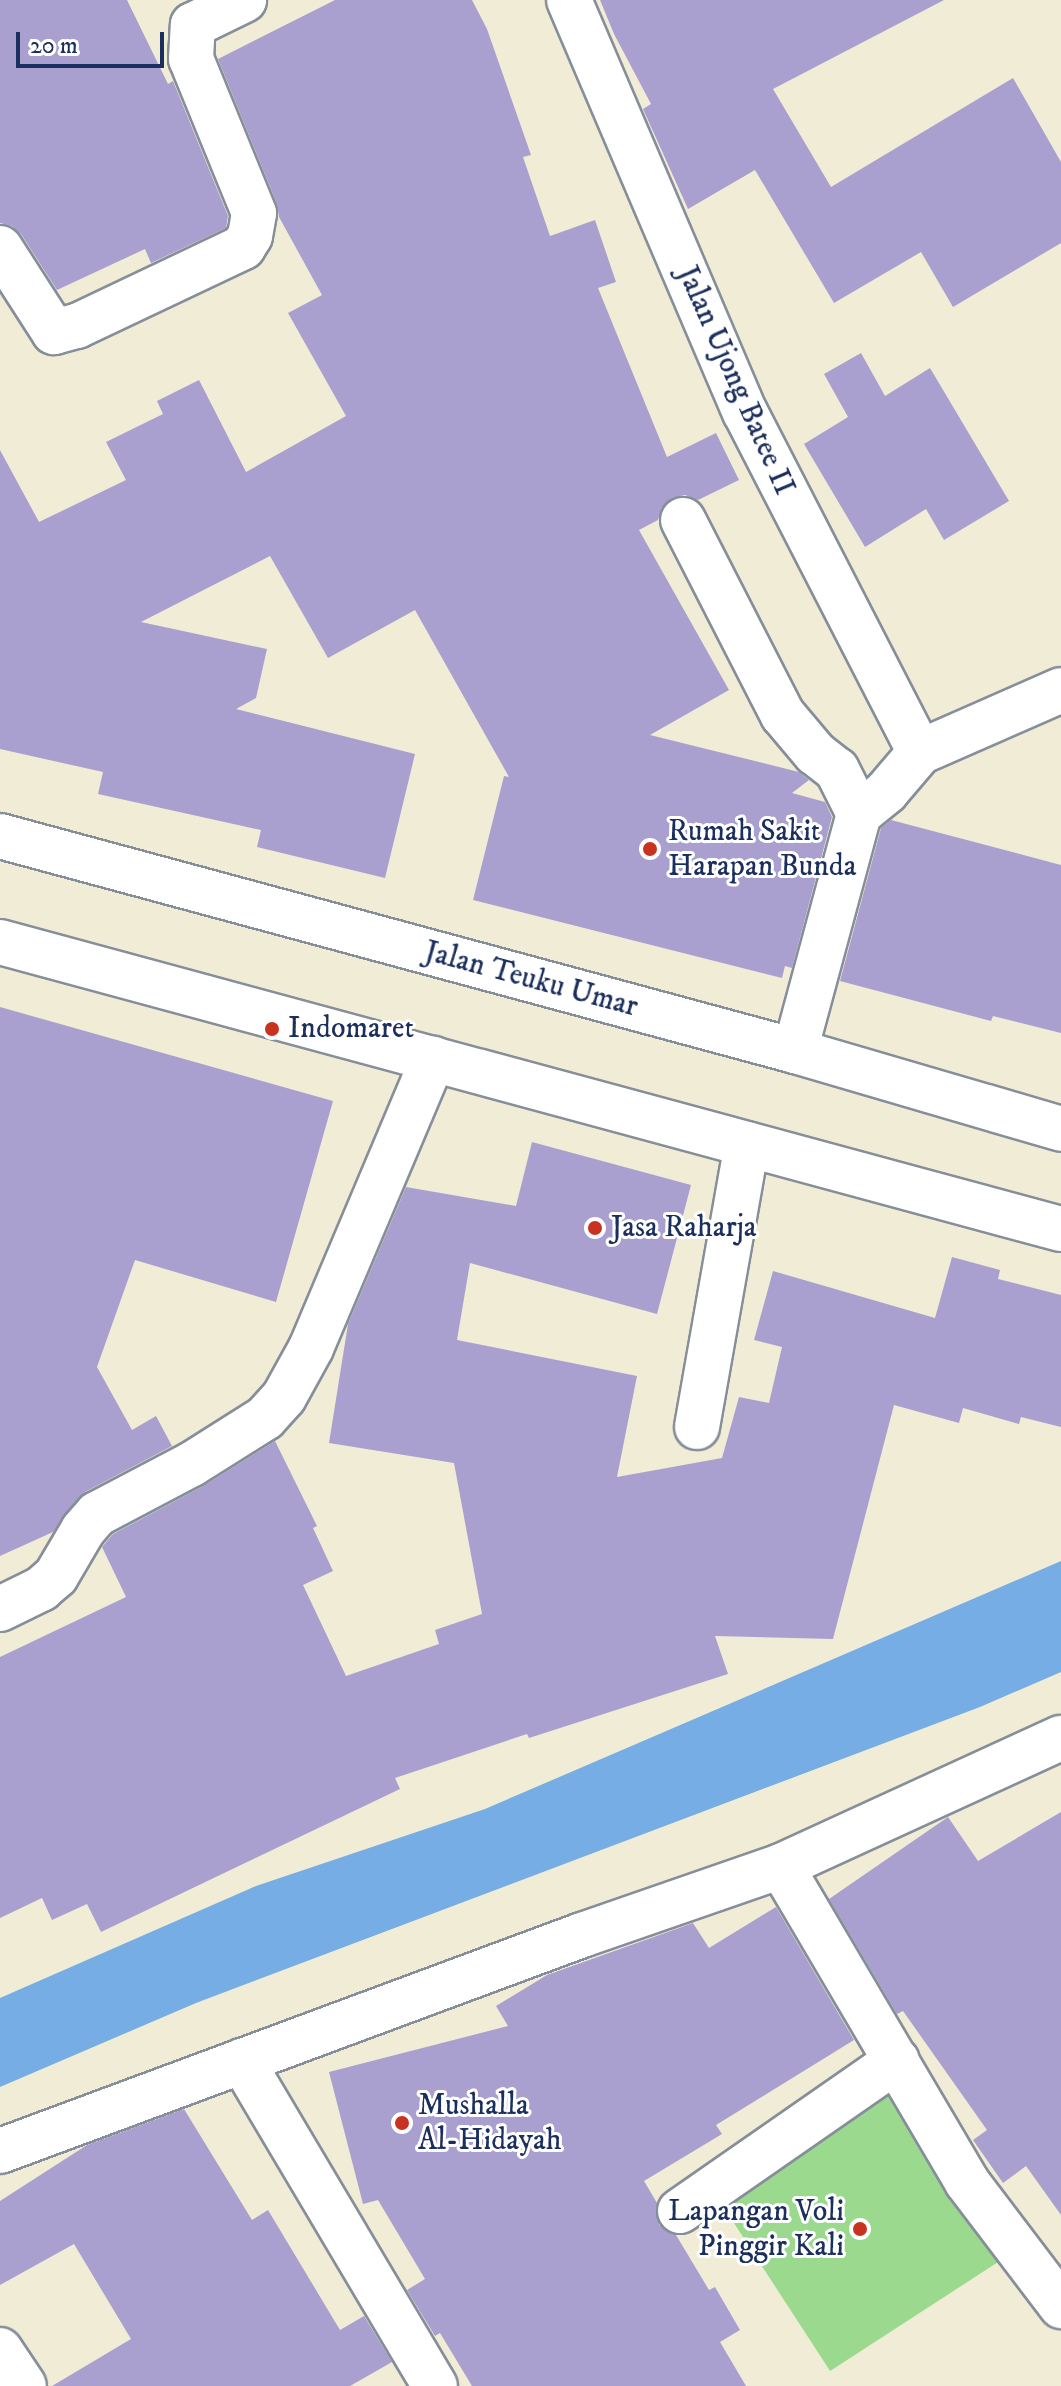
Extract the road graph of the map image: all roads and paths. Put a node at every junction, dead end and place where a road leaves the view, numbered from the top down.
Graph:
1 (244, 0) edge
2 (569, 0) edge
3 (0, 248) edge
4 (683, 520) dead end
5 (1061, 690) edge
6 (920, 752) junction
7 (859, 814) junction
8 (0, 836) edge
9 (0, 942) edge
10 (795, 1051) junction
11 (433, 1059) junction
12 (1061, 1129) edge
13 (747, 1144) junction
14 (1061, 1229) edge
15 (697, 1427) dead end
16 (0, 1609) edge
17 (1061, 1738) edge
18 (781, 1866) junction
19 (897, 2060) junction
20 (242, 2061) junction
21 (0, 2151) edge
22 (680, 2211) dead end
23 (1061, 2306) edge
24 (0, 2350) edge
25 (24, 2386) edge
26 (435, 2386) edge

1 - 3 main road
2 - 6 main road, Jalan Ujong Batee II
4 - 7 main road
5 - 6 main road
6 - 7 main road
7 - 10 main road
8 - 10 main road, Jalan Teuku Umar
9 - 11 main road
10 - 12 main road, Jalan Teuku Umar
11 - 13 main road
11 - 16 main road
13 - 14 main road
13 - 15 main road
17 - 18 main road
18 - 19 main road
18 - 20 main road
19 - 22 main road
19 - 23 main road
20 - 21 main road
20 - 26 main road
24 - 25 main road

